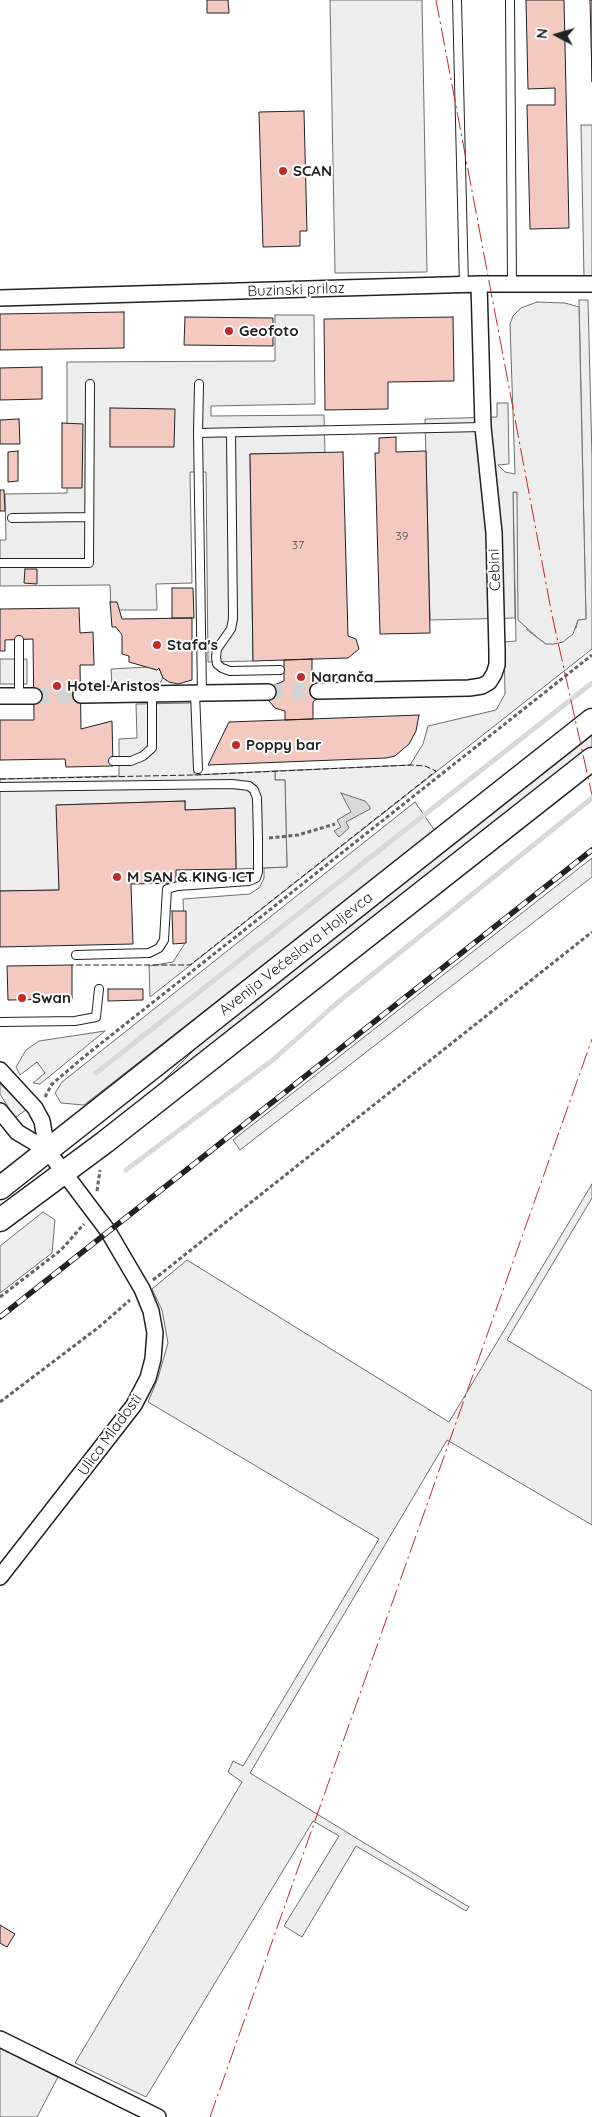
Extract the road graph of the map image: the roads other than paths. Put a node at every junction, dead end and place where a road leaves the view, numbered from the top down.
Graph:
1 (457, 0) edge
2 (510, 0) edge
3 (512, 284) junction
4 (592, 284) edge
5 (471, 285) junction
6 (0, 298) edge
7 (90, 384) dead end
8 (199, 384) dead end
9 (483, 427) junction
10 (232, 433) junction
11 (198, 434) junction
12 (89, 517) junction
13 (12, 518) dead end
14 (0, 563) edge
15 (19, 640) dead end
16 (280, 670) dead end
17 (318, 691) tunnel mouth
18 (268, 692) tunnel mouth
19 (198, 693) junction
20 (81, 694) tunnel mouth
21 (152, 694) junction
22 (0, 696) edge
23 (27, 696) joint
24 (592, 720) edge
25 (592, 759) edge
26 (113, 761) dead end
27 (198, 769) dead end
28 (0, 787) edge
29 (76, 955) dead end
30 (99, 989) dead end
31 (0, 1022) edge
32 (0, 1070) edge
33 (0, 1111) edge
34 (47, 1150) junction
35 (63, 1172) junction
36 (0, 1188) edge
37 (0, 1220) edge
38 (0, 1577) edge
39 (0, 2039) edge
40 (158, 2117) edge

1 - 5 lane
2 - 3 lane
3 - 4 street, Buzinski prilaz
3 - 5 street, Buzinski prilaz
5 - 6 street, Buzinski prilaz
5 - 9 street, Cebini
7 - 12 lane
8 - 11 lane
9 - 10 lane
9 - 17 street, Cebini
10 - 11 lane
10 - 16 lane
11 - 19 lane
12 - 13 lane
12 - 14 lane
15 - 23 lane
18 - 19 street
19 - 21 street
19 - 27 lane
20 - 21 street
21 - 26 lane
22 - 23 street
24 - 34 main road, Avenija Većeslava Holjevca
25 - 35 main road, Avenija Većeslava Holjevca
28 - 29 lane
30 - 31 lane
32 - 34 street
33 - 34 street
34 - 35 street, Ulica Mladosti
34 - 36 main road, Avenija Većeslava Holjevca
35 - 37 main road, Avenija Većeslava Holjevca
35 - 38 street, Ulica Mladosti
39 - 40 street

